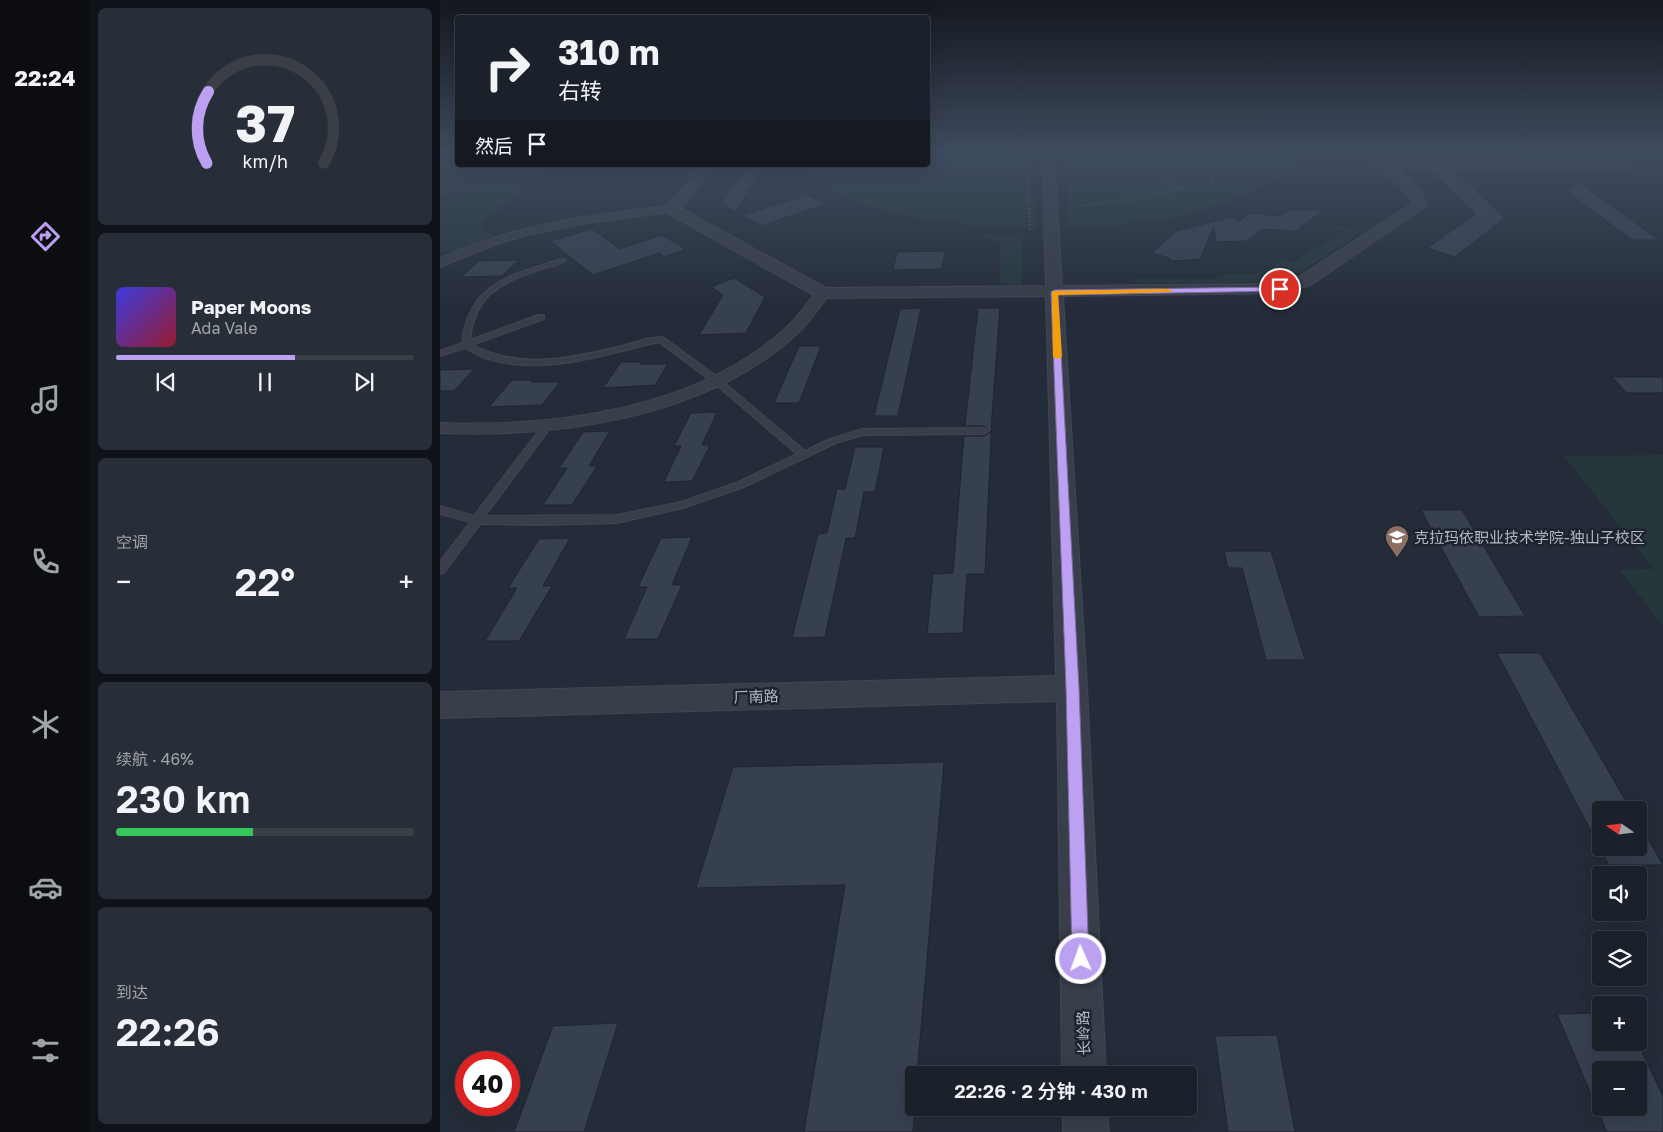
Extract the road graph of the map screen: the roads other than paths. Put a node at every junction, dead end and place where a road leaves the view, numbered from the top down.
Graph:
1 (675, 205) edge
2 (1041, 205) edge
3 (1420, 205) edge
4 (671, 209) junction
5 (563, 260) dead end
6 (440, 263) edge
7 (1055, 292) junction
8 (823, 293) junction
9 (542, 317) dead end
10 (466, 345) junction
11 (440, 354) edge
12 (717, 381) junction
13 (546, 426) junction
14 (440, 428) edge
15 (984, 431) dead end
16 (804, 455) junction
17 (440, 510) edge
18 (476, 520) junction
19 (440, 570) edge
20 (1072, 688) junction
21 (440, 705) edge
22 (1084, 1066) edge
23 (1085, 1116) edge
24 (1086, 1132) edge

1 - 4 street
2 - 7 street, 长岭路
3 - 7 street
4 - 6 street
4 - 8 street
5 - 10 lane
7 - 8 street
7 - 20 street, 长岭路
8 - 12 street
9 - 10 lane
10 - 11 lane
10 - 12 lane
12 - 13 street
12 - 16 lane
13 - 14 street
13 - 18 lane
15 - 16 lane
16 - 18 lane
17 - 18 lane
18 - 19 lane
20 - 21 street, 厂南路
20 - 22 street, 长岭路
23 - 24 street

